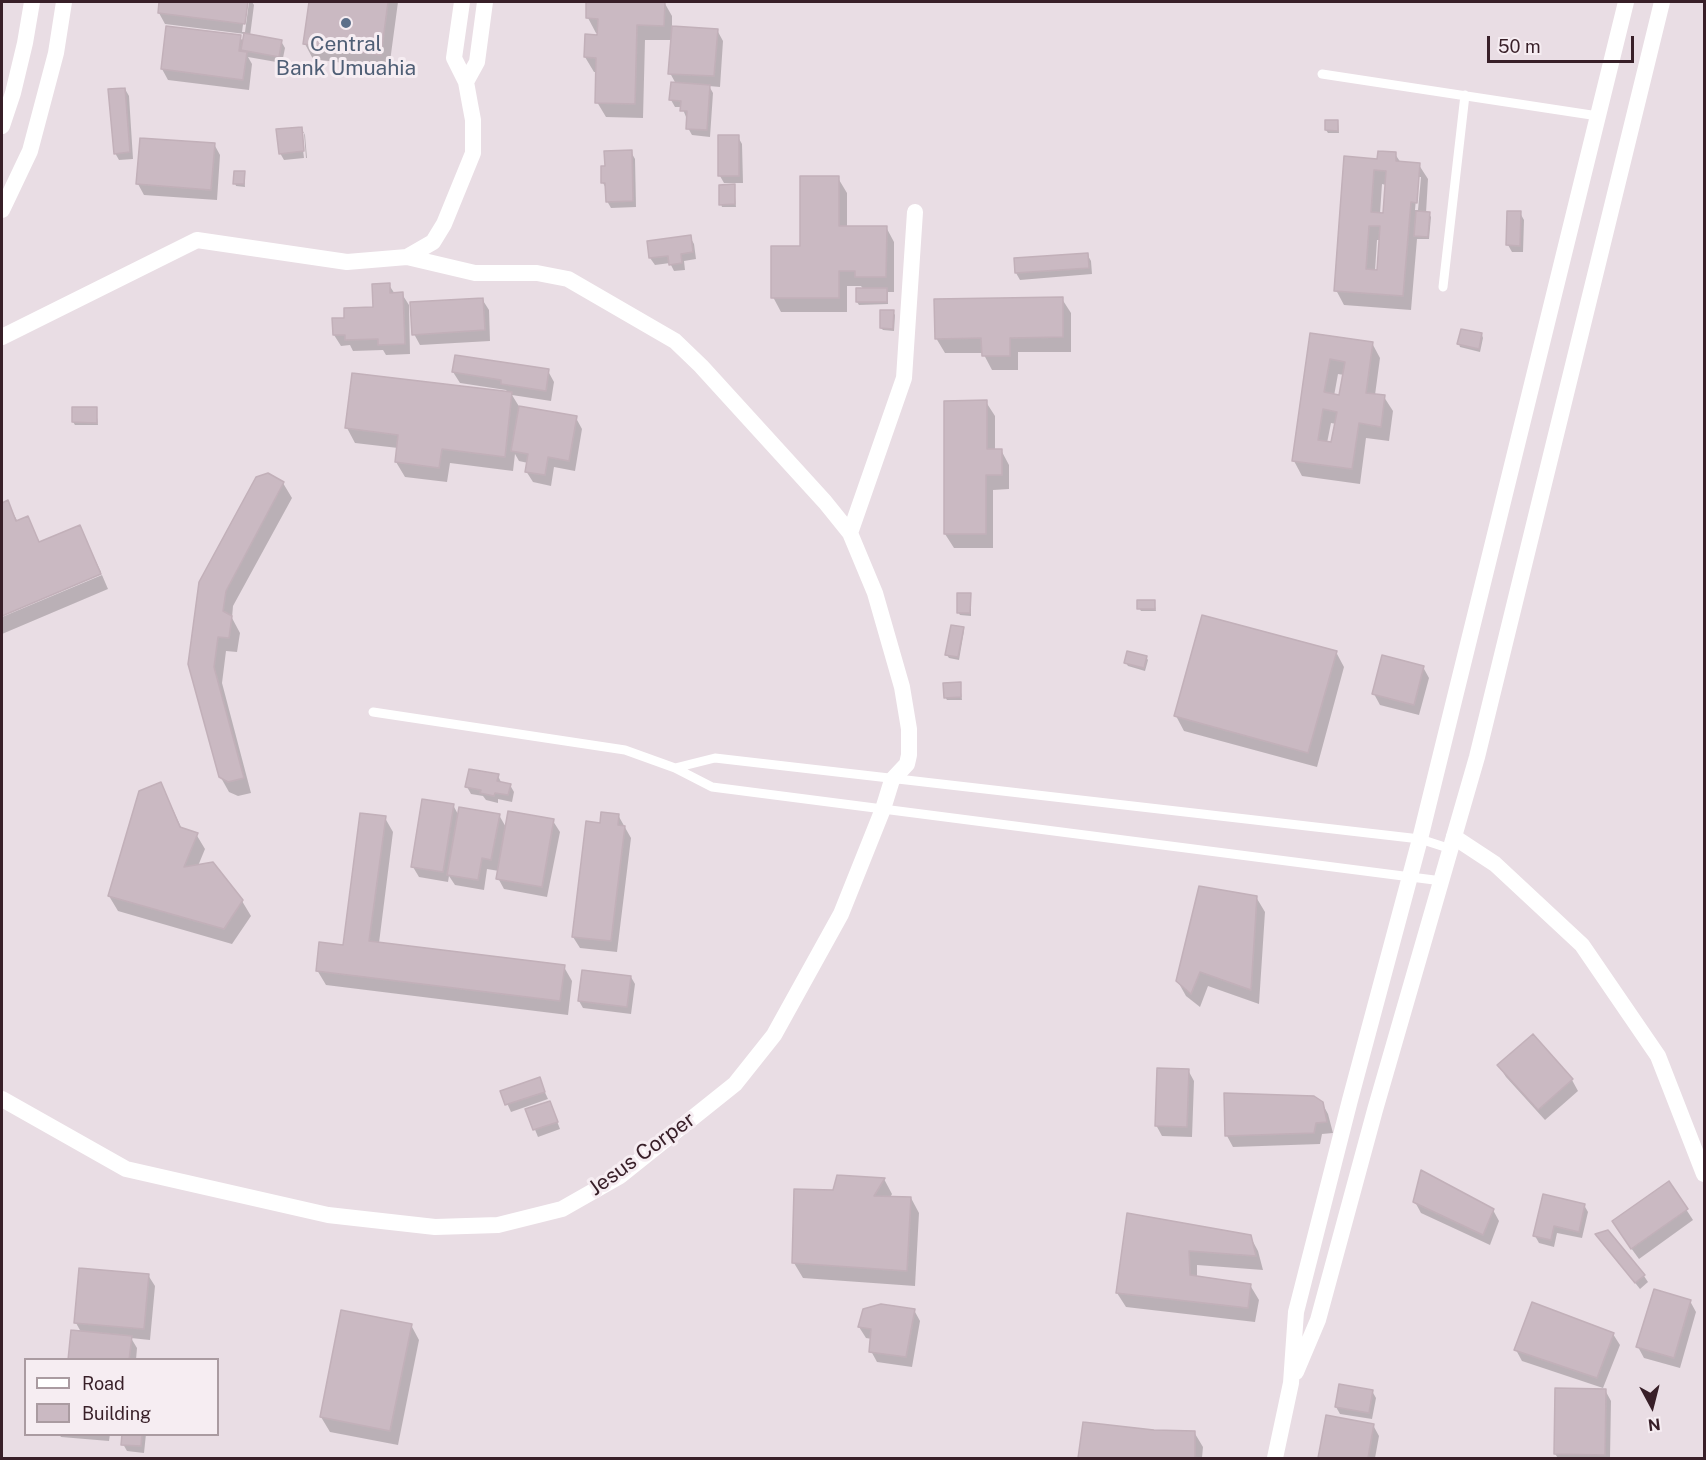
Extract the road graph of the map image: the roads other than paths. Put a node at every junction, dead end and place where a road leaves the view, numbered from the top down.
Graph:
1 (32, 2) edge
2 (64, 2) edge
3 (462, 2) edge
4 (485, 2) edge
5 (1626, 2) edge
6 (1662, 2) edge
7 (1322, 74) dead end
8 (466, 82) junction
9 (1465, 95) junction
10 (1598, 116) junction
11 (2, 126) edge
12 (2, 210) edge
13 (915, 212) dead end
14 (406, 257) junction
15 (1443, 287) dead end
16 (2, 337) edge
17 (850, 533) junction
18 (373, 712) dead end
19 (675, 768) junction
20 (892, 780) junction
21 (884, 809) junction
22 (1420, 839) junction
23 (1452, 843) junction
24 (1410, 878) junction
25 (1442, 882) junction
26 (2, 1099) edge
27 (1704, 1174) edge
28 (1291, 1383) junction
29 (1275, 1458) edge

1 - 11 street
2 - 12 street
3 - 8 street
4 - 8 street
5 - 10 street
6 - 23 street
7 - 9 lane
8 - 14 street
9 - 10 lane
9 - 15 lane
10 - 22 street
13 - 17 street
14 - 16 street
14 - 17 street, Jesus Corper
17 - 20 street, Jesus Corper
18 - 19 lane
19 - 20 lane
19 - 21 lane
20 - 21 street, Jesus Corper
20 - 22 lane
21 - 24 lane
21 - 26 street, Jesus Corper
22 - 23 lane
22 - 24 street
23 - 25 street
23 - 27 street
24 - 25 lane
24 - 28 street
25 - 28 street
28 - 29 street

